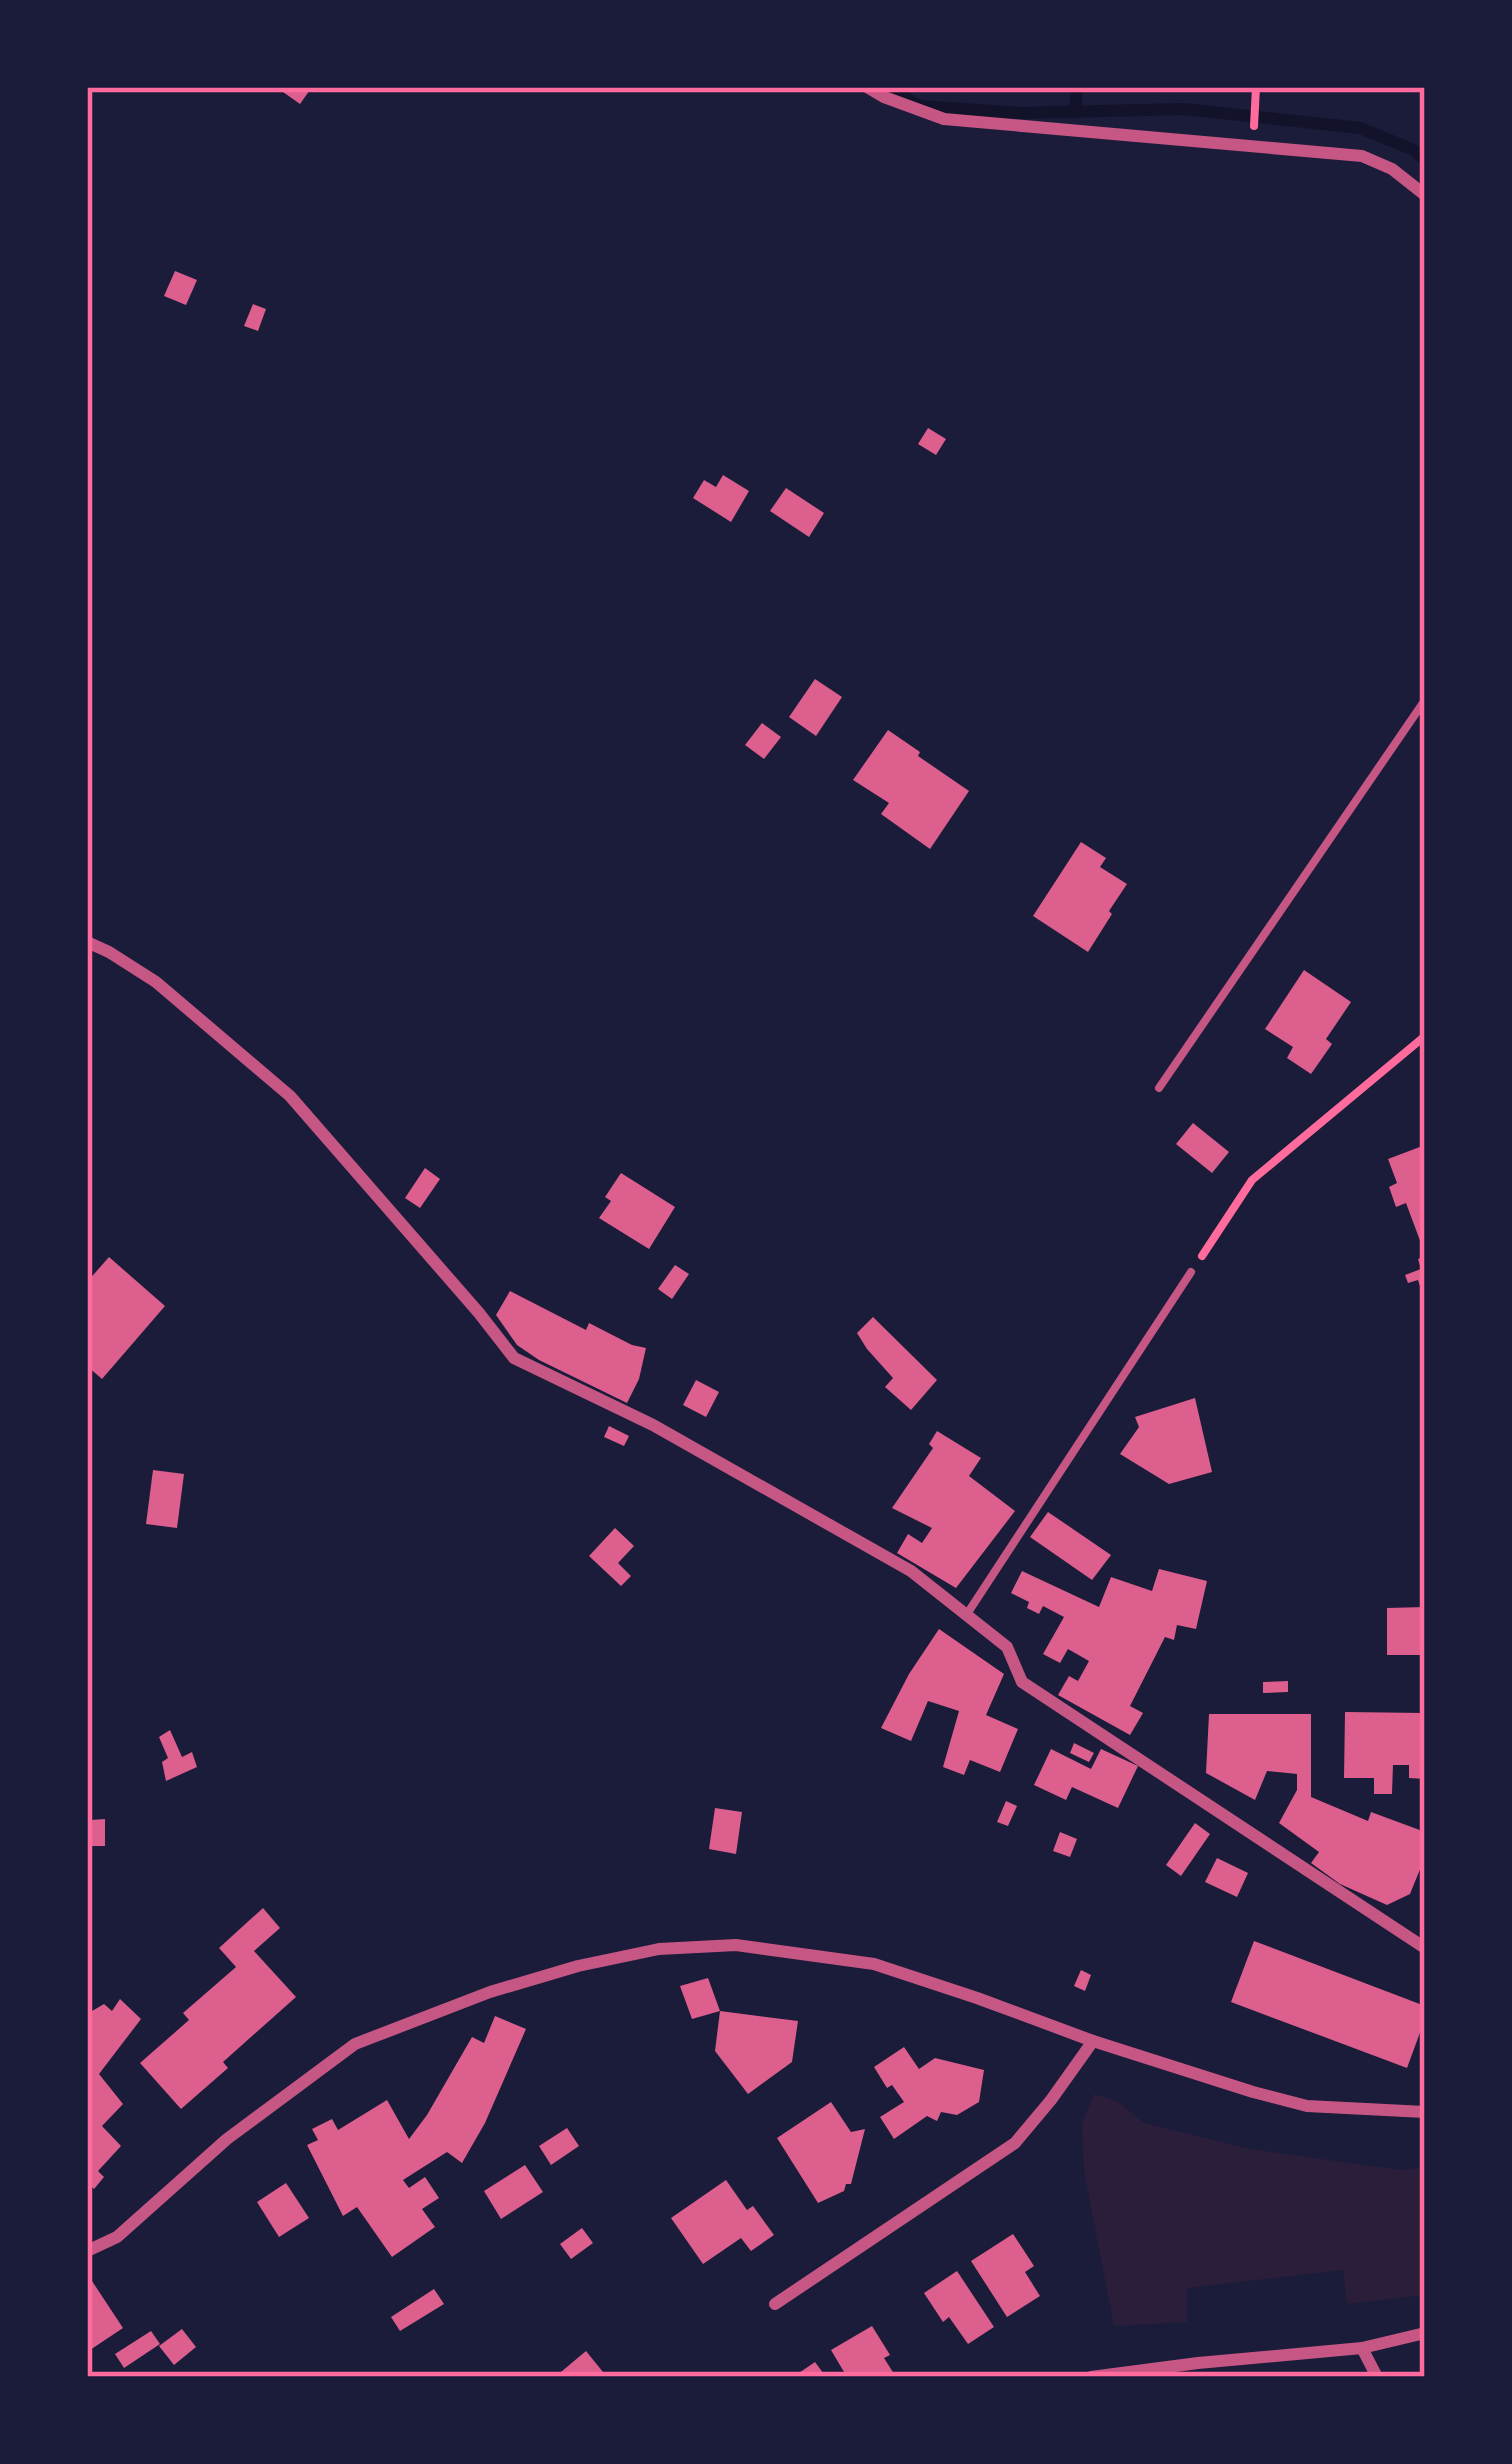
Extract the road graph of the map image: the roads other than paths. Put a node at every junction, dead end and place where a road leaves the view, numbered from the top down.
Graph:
1 (867, 87) edge
2 (1425, 195) edge
3 (1425, 700) edge
4 (87, 942) edge
5 (1159, 1088) dead end
6 (1191, 1272) road end
7 (966, 1615) junction
8 (1425, 1948) edge
9 (1093, 2041) junction
10 (1425, 2112) edge
11 (87, 2251) edge
12 (775, 2305) dead end
13 (1425, 2333) edge
14 (1362, 2348) junction
15 (1091, 2377) edge
16 (1377, 2377) edge

1 - 2 street
3 - 5 lane
4 - 7 street
6 - 7 lane
7 - 8 street
9 - 10 street
9 - 11 street
9 - 12 street
13 - 14 street
14 - 15 street
14 - 16 street

